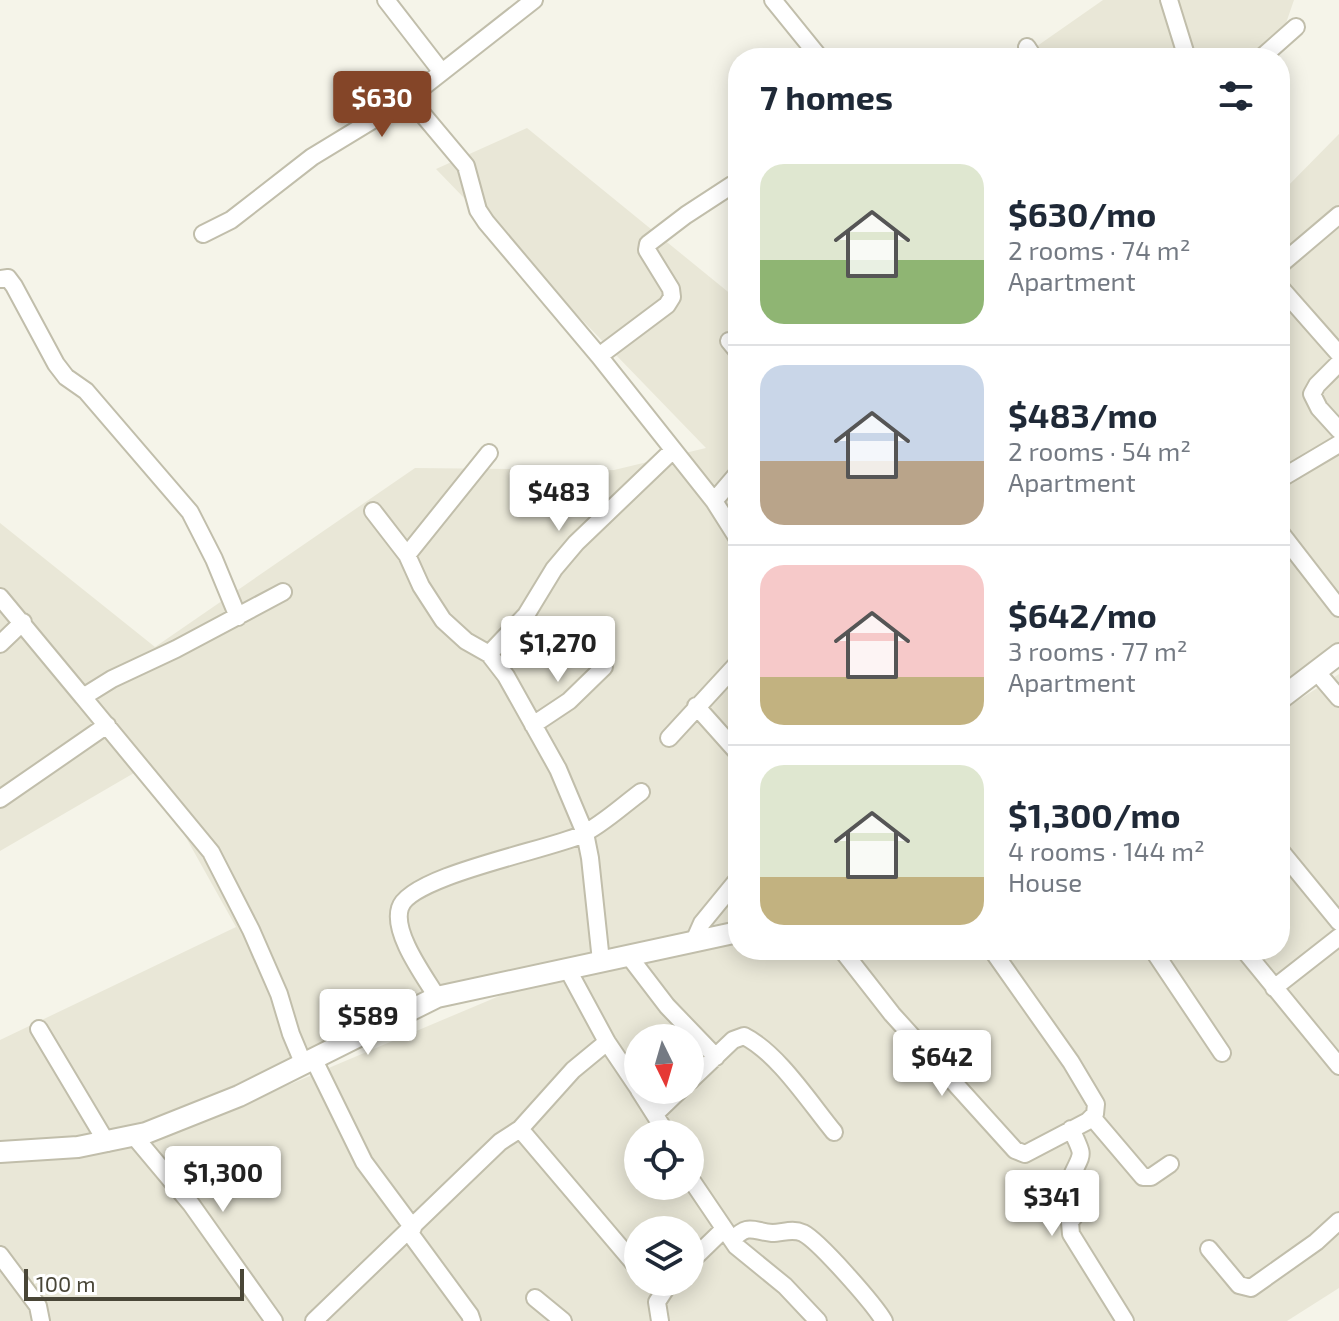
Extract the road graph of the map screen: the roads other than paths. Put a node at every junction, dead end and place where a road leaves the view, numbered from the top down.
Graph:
1 (386, 0) edge
2 (534, 0) edge
3 (773, 0) edge
4 (1169, 0) edge
5 (1296, 27) dead end
6 (812, 48) edge
7 (1184, 48) edge
8 (1272, 48) edge
9 (441, 71) junction
10 (409, 98) junction
11 (728, 188) edge
12 (1339, 215) edge
13 (203, 234) dead end
14 (1290, 257) edge
15 (0, 279) edge
16 (1290, 298) edge
17 (1339, 354) edge
18 (599, 356) junction
19 (1339, 363) edge
20 (1339, 430) edge
21 (1339, 444) edge
22 (672, 451) junction
23 (489, 453) dead end
24 (1290, 473) edge
25 (728, 485) edge
26 (714, 501) junction
27 (373, 511) dead end
28 (728, 523) edge
29 (1290, 545) edge
30 (407, 555) junction
31 (283, 592) dead end
32 (0, 597) edge
33 (1339, 608) edge
34 (238, 617) junction
35 (23, 622) junction
36 (0, 644) edge
37 (489, 654) junction
38 (1339, 654) edge
39 (604, 667) dead end
40 (1316, 671) junction
41 (728, 673) edge
42 (1290, 687) edge
43 (83, 697) junction
44 (1339, 698) edge
45 (696, 706) junction
46 (107, 725) junction
47 (533, 725) junction
48 (669, 738) dead end
49 (728, 742) edge
50 (641, 792) dead end
51 (0, 799) edge
52 (585, 833) junction
53 (1290, 862) edge
54 (728, 891) edge
55 (1339, 922) edge
56 (728, 934) edge
57 (1339, 937) edge
58 (694, 941) junction
59 (628, 955) junction
60 (850, 960) edge
61 (999, 960) edge
62 (1160, 960) edge
63 (1252, 960) edge
64 (601, 961) junction
65 (567, 968) junction
66 (1274, 988) junction
67 (437, 997) junction
68 (39, 1029) dead end
69 (607, 1042) junction
70 (1222, 1053) dead end
71 (716, 1057) junction
72 (309, 1062) junction
73 (1339, 1066) edge
74 (624, 1067) edge
75 (704, 1068) edge
76 (649, 1104) edge
77 (665, 1104) edge
78 (655, 1114) junction
79 (1092, 1117) junction
80 (659, 1120) edge
81 (520, 1129) junction
82 (1071, 1129) junction
83 (834, 1132) dead end
84 (134, 1136) junction
85 (107, 1143) junction
86 (0, 1152) edge
87 (1170, 1164) dead end
88 (704, 1199) edge
89 (1339, 1221) edge
90 (411, 1230) junction
91 (728, 1234) junction
92 (1209, 1249) dead end
93 (624, 1252) edge
94 (704, 1252) edge
95 (0, 1255) edge
96 (654, 1296) edge
97 (535, 1298) dead end
98 (41, 1321) edge
99 (274, 1321) edge
100 (314, 1321) edge
101 (472, 1321) edge
102 (563, 1321) edge
103 (660, 1321) edge
104 (818, 1321) edge
105 (884, 1321) edge
106 (1125, 1321) edge

1 - 9 street
2 - 9 street
3 - 6 street
4 - 7 street
5 - 8 street
9 - 10 street
10 - 13 street
10 - 18 street
11 - 18 street
12 - 14 street
15 - 34 street
16 - 17 street
18 - 22 street
19 - 20 street
21 - 24 street
22 - 26 street
22 - 37 street
23 - 30 street
25 - 26 street
26 - 28 street
27 - 30 street
29 - 33 street
30 - 37 street
31 - 34 street
32 - 35 street
34 - 43 street
35 - 36 street
35 - 43 street
37 - 47 street
38 - 40 street
39 - 47 street
40 - 42 street
40 - 44 street
41 - 45 street
43 - 46 street
45 - 48 street
45 - 49 street
46 - 51 street
46 - 72 street
47 - 52 street
50 - 52 street
52 - 64 street
52 - 67 street
53 - 55 street
54 - 58 street
56 - 58 street
57 - 66 street
58 - 59 street
59 - 64 street
59 - 71 street
60 - 82 street
61 - 79 street
62 - 70 street
63 - 66 street
64 - 65 street
65 - 67 street
65 - 69 street
66 - 73 street
67 - 72 street
68 - 85 street
69 - 74 street
69 - 81 street
71 - 75 street
71 - 83 street
72 - 84 street
72 - 90 street
76 - 78 street
77 - 78 street
78 - 80 street
79 - 82 street
79 - 87 street
81 - 90 street
81 - 93 street
82 - 106 street
84 - 85 street
84 - 99 street
85 - 86 street
88 - 91 street
89 - 92 street
90 - 100 street
90 - 101 street
91 - 94 street
91 - 104 street
91 - 105 street
95 - 98 street
96 - 103 street
97 - 102 street

